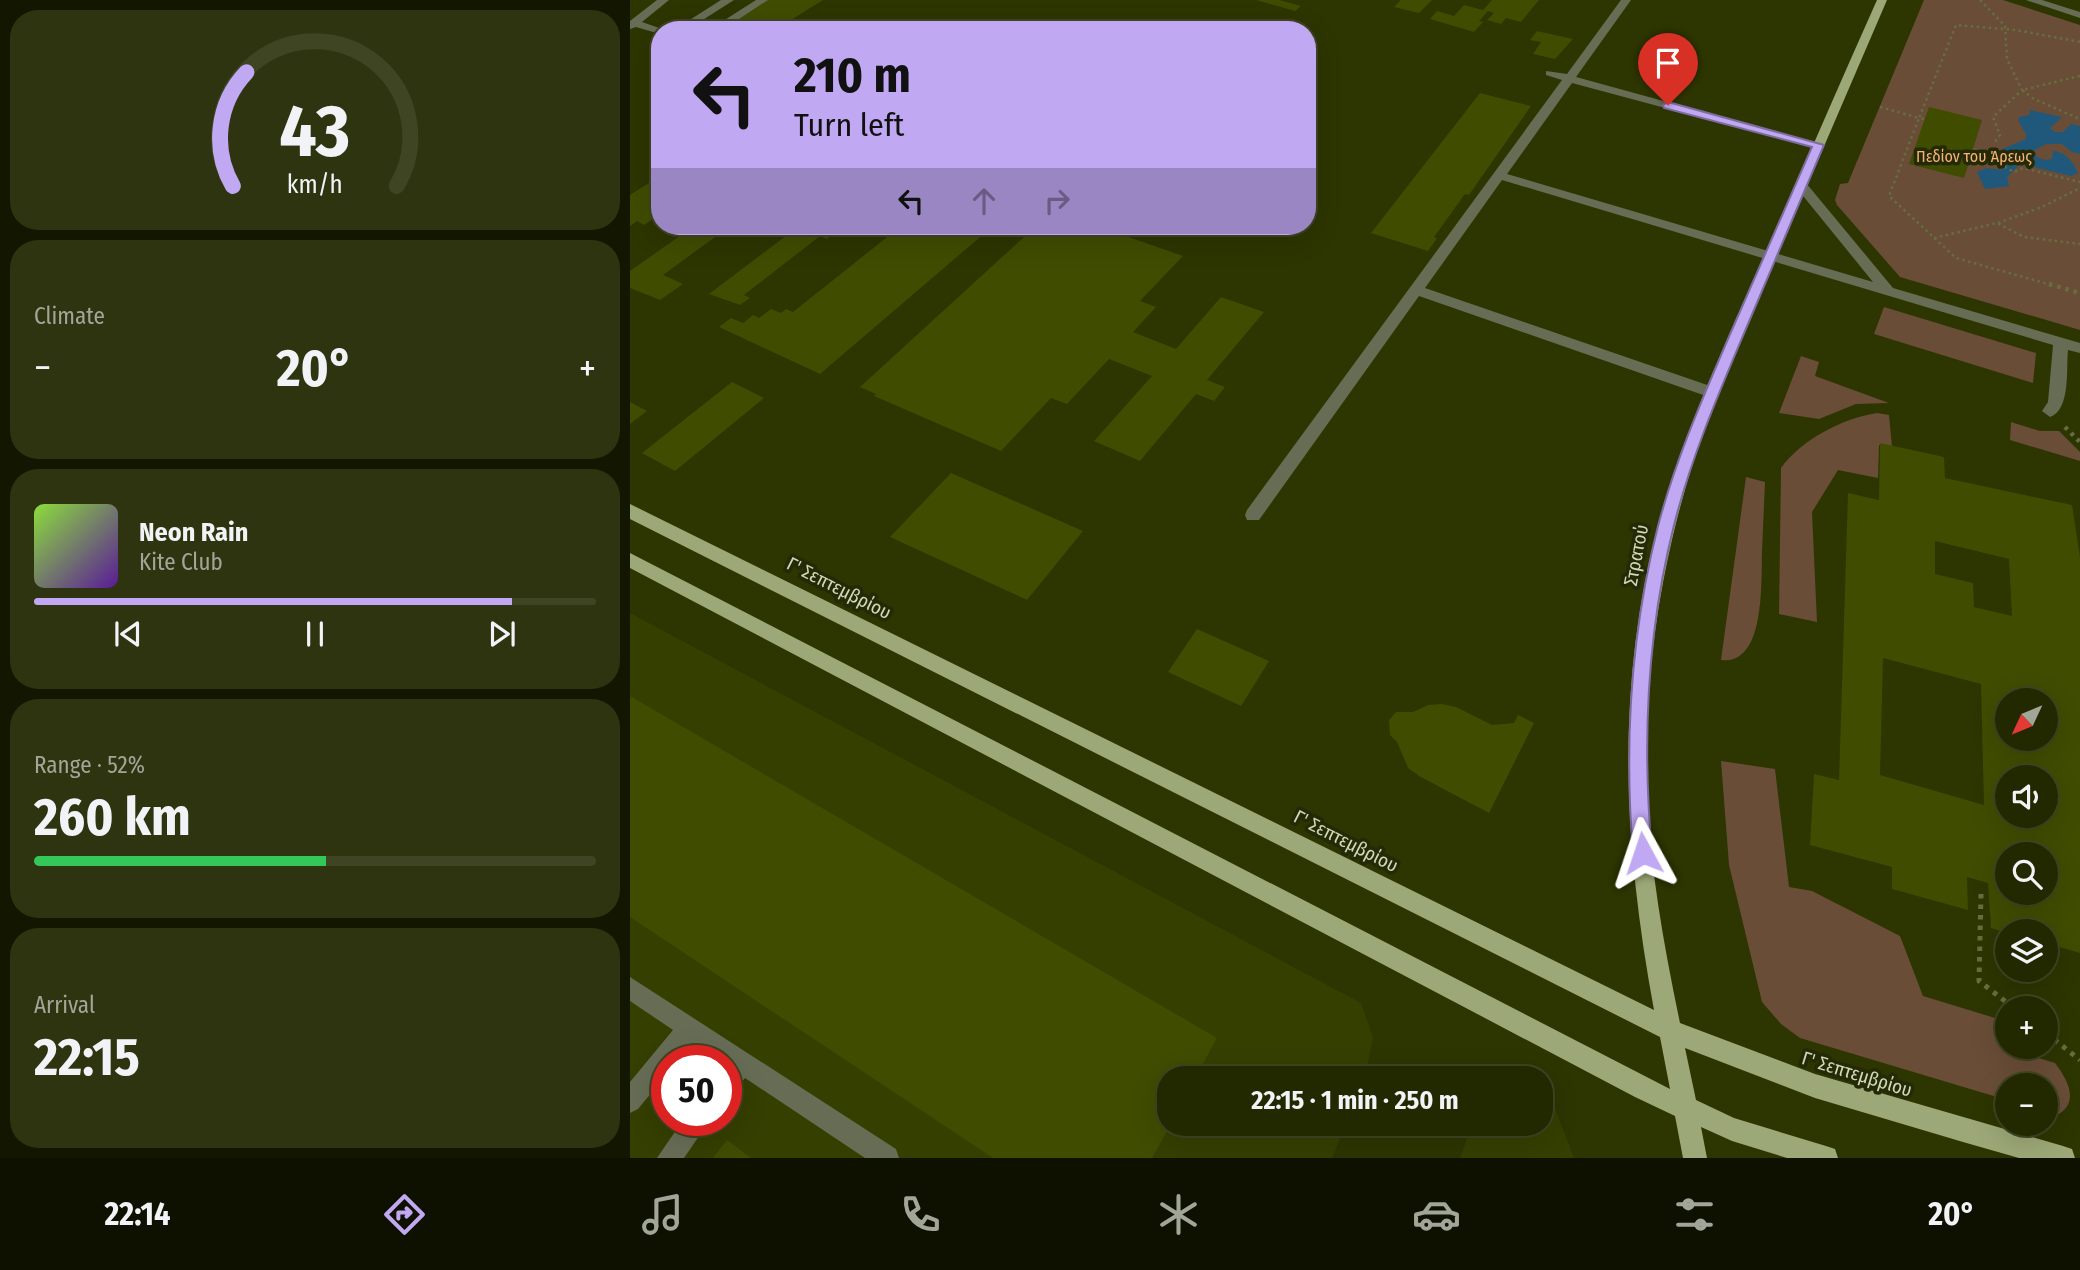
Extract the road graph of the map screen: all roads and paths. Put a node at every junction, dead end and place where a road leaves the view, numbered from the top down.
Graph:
1 (664, 0) edge
2 (729, 0) edge
3 (763, 0) edge
4 (1626, 0) edge
5 (1882, 0) edge
6 (1980, 0) edge
7 (2031, 0) edge
8 (2080, 15) edge
9 (694, 21) edge
10 (729, 21) edge
11 (633, 24) edge
12 (651, 29) edge
13 (2007, 29) junction
14 (2080, 42) edge
15 (1550, 73) dead end
16 (2080, 76) edge
17 (1569, 79) junction
18 (2022, 90) junction
19 (1880, 107) dead end
20 (1922, 118) junction
21 (2080, 119) edge
22 (1994, 143) dead end
23 (1818, 145) junction
24 (1973, 149) dead end
25 (1501, 176) junction
26 (2080, 182) edge
27 (1801, 186) junction
28 (2080, 188) edge
29 (1997, 223) junction
30 (1934, 238) junction
31 (2080, 244) edge
32 (1771, 256) junction
33 (1418, 291) junction
34 (1888, 291) junction
35 (2080, 293) edge
36 (2061, 342) junction
37 (2080, 348) edge
38 (1711, 392) junction
39 (2050, 411) dead end
40 (630, 511) edge
41 (1253, 515) dead end
42 (630, 560) edge
43 (1980, 894) dead end
44 (630, 988) edge
45 (1998, 996) edge
46 (690, 1027) junction
47 (1670, 1030) junction
48 (2058, 1043) edge
49 (2080, 1060) edge
50 (743, 1062) joint
51 (630, 1101) edge
52 (1686, 1110) junction
53 (686, 1136) edge
54 (669, 1158) edge
55 (887, 1158) edge
56 (1695, 1158) edge
57 (1826, 1158) edge
58 (2063, 1158) edge

1 - 11 street
2 - 9 street
3 - 10 street
4 - 17 street
5 - 23 main road, Στρατού
6 - 13 path
7 - 8 street
11 - 12 street
13 - 14 path
13 - 18 path
13 - 20 path
15 - 17 street
16 - 18 path
17 - 23 street
17 - 25 street
18 - 21 path
18 - 22 path
19 - 20 path
20 - 30 path
23 - 27 main road, Στρατού
24 - 26 path
25 - 32 street
25 - 33 street
27 - 32 main road, Στρατού
27 - 34 street
28 - 29 path
29 - 30 path
29 - 31 path
30 - 35 path
32 - 34 street
32 - 38 main road, Στρατού
33 - 38 street
33 - 41 street
34 - 36 street
36 - 37 street
36 - 39 street
38 - 47 main road, Στρατού
40 - 47 main road, Γ' Σεπτεμβρίου
42 - 52 main road
43 - 45 path
44 - 46 street
46 - 50 street
46 - 51 street
47 - 52 main road, Στρατού
47 - 58 main road, Γ' Σεπτεμβρίου
48 - 49 path
50 - 55 street
52 - 56 main road, Στρατού
52 - 57 main road
53 - 54 street

